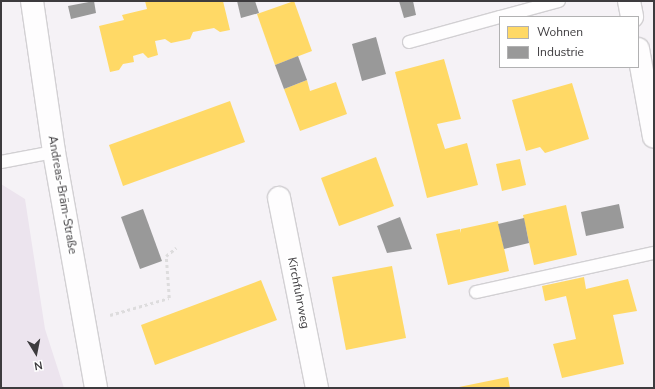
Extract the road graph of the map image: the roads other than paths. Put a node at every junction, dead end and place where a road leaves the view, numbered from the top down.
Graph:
1 (32, 1) edge
2 (559, 1) edge
3 (628, 1) edge
4 (504, 16) edge
5 (632, 16) edge
6 (499, 17) edge
7 (409, 42) dead end
8 (639, 52) edge
9 (650, 91) edge
10 (654, 137) edge
11 (54, 152) junction
12 (1, 162) edge
13 (279, 198) dead end
14 (654, 253) edge
15 (476, 292) dead end
16 (96, 388) edge
17 (317, 388) edge

1 - 11 main road, Andreas-Bräm-Straße
2 - 4 lane
3 - 5 main road
6 - 7 lane
8 - 9 main road
9 - 10 main road
11 - 12 lane
11 - 16 main road, Andreas-Bräm-Straße
13 - 17 main road, Kirchfuhrweg
14 - 15 lane

